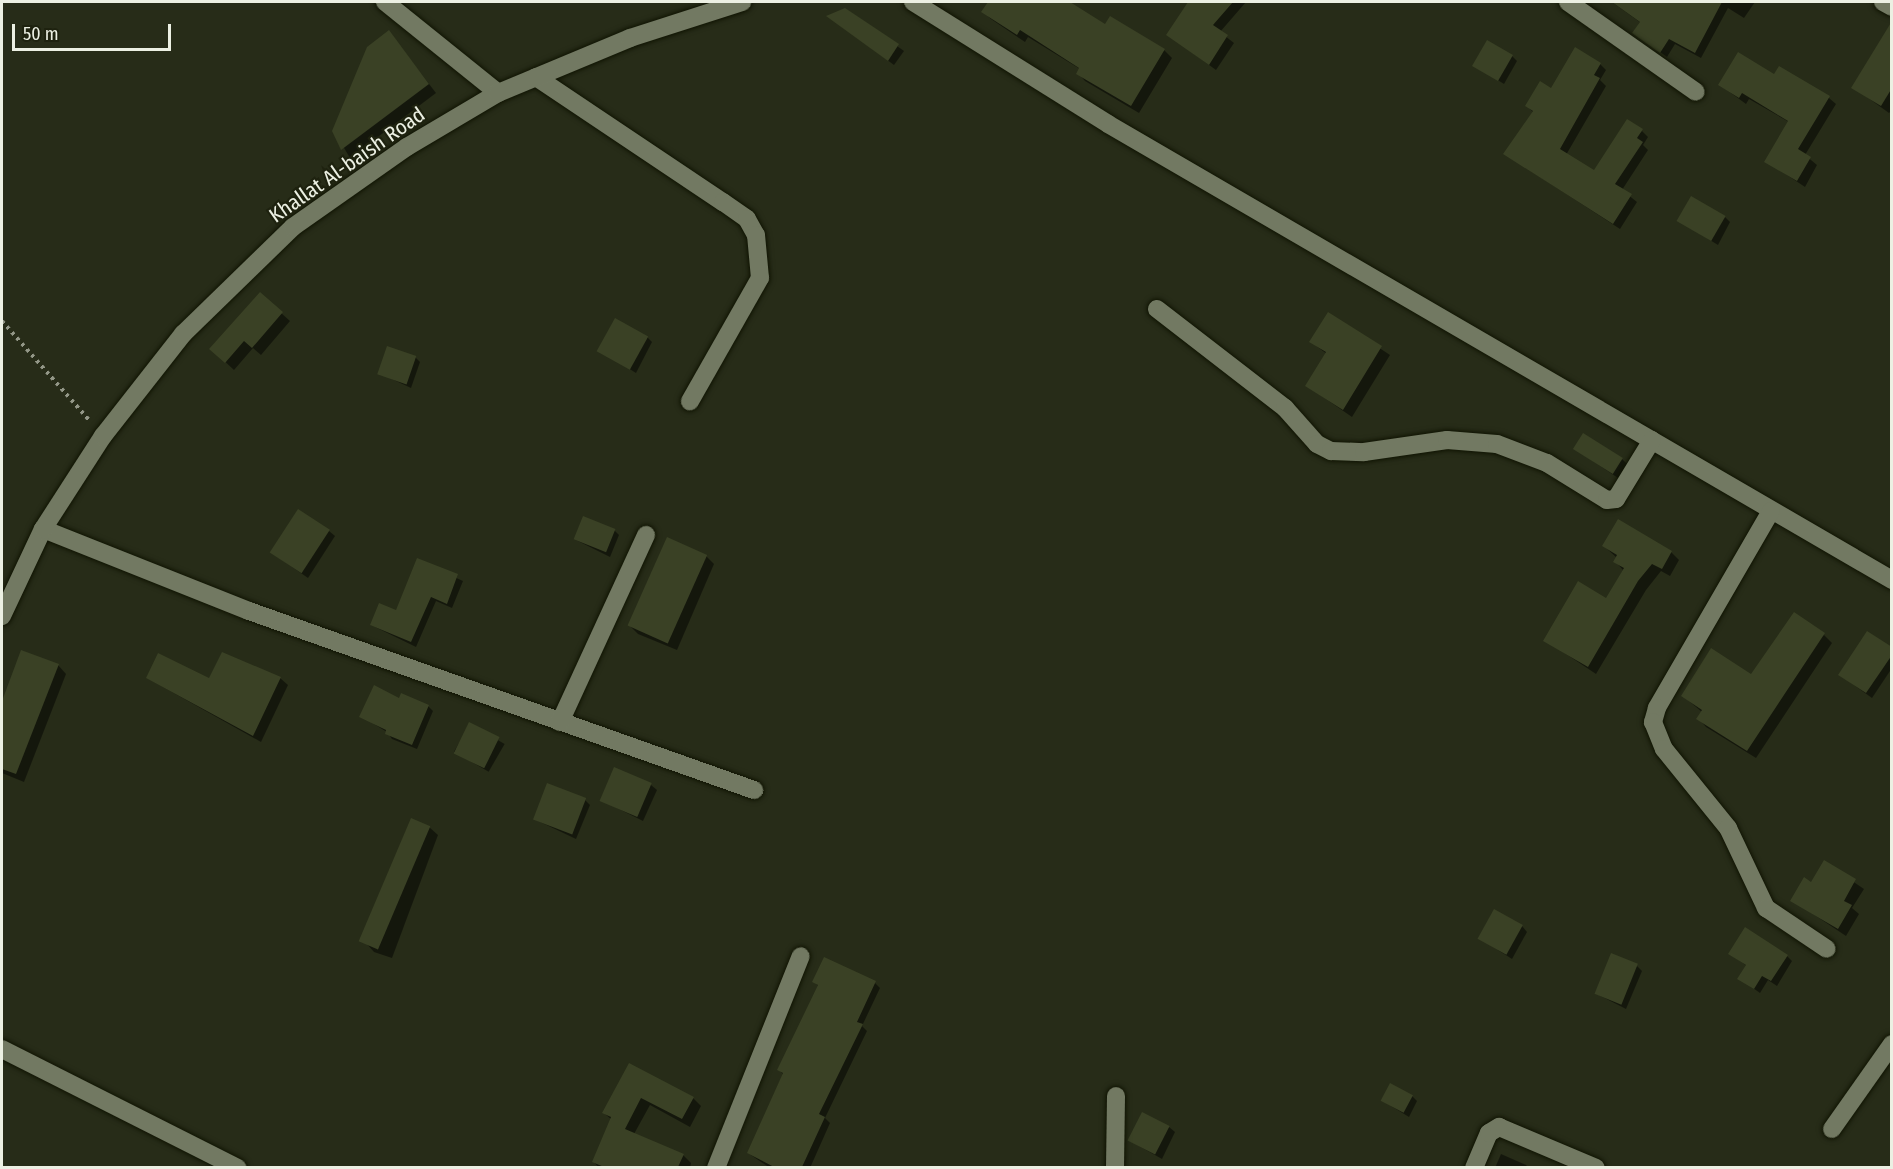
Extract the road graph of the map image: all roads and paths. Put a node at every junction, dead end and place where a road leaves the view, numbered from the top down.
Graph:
1 (385, 2) edge
2 (742, 2) edge
3 (913, 2) edge
4 (1568, 2) edge
5 (1883, 2) edge
6 (1892, 7) edge
7 (536, 77) junction
8 (1696, 92) dead end
9 (498, 93) junction
10 (1157, 309) dead end
11 (2, 321) edge
12 (690, 400) dead end
13 (103, 436) junction
14 (1652, 440) junction
15 (1771, 511) junction
16 (43, 529) junction
17 (646, 535) dead end
18 (1892, 580) edge
19 (2, 616) edge
20 (560, 722) junction
21 (754, 790) dead end
22 (1827, 949) dead end
23 (801, 956) dead end
24 (1892, 1044) edge
25 (2, 1049) edge
26 (1116, 1096) dead end
27 (1832, 1129) dead end
28 (238, 1167) edge
29 (716, 1167) edge
30 (1115, 1167) edge
31 (1474, 1167) edge
32 (1596, 1167) edge

1 - 9 street
2 - 7 street, Khallat Al-baish Road
3 - 14 street
4 - 8 street
5 - 6 street
7 - 9 street, Khallat Al-baish Road
7 - 12 street
9 - 13 street, Khallat Al-baish Road
10 - 14 street
11 - 13 path
13 - 16 street, Khallat Al-baish Road
14 - 15 street
15 - 18 street
15 - 22 street
16 - 19 street, Khallat Al-baish Road
16 - 20 street
17 - 20 street
20 - 21 street
23 - 29 street
24 - 27 street
25 - 28 street
26 - 30 street
31 - 32 street

